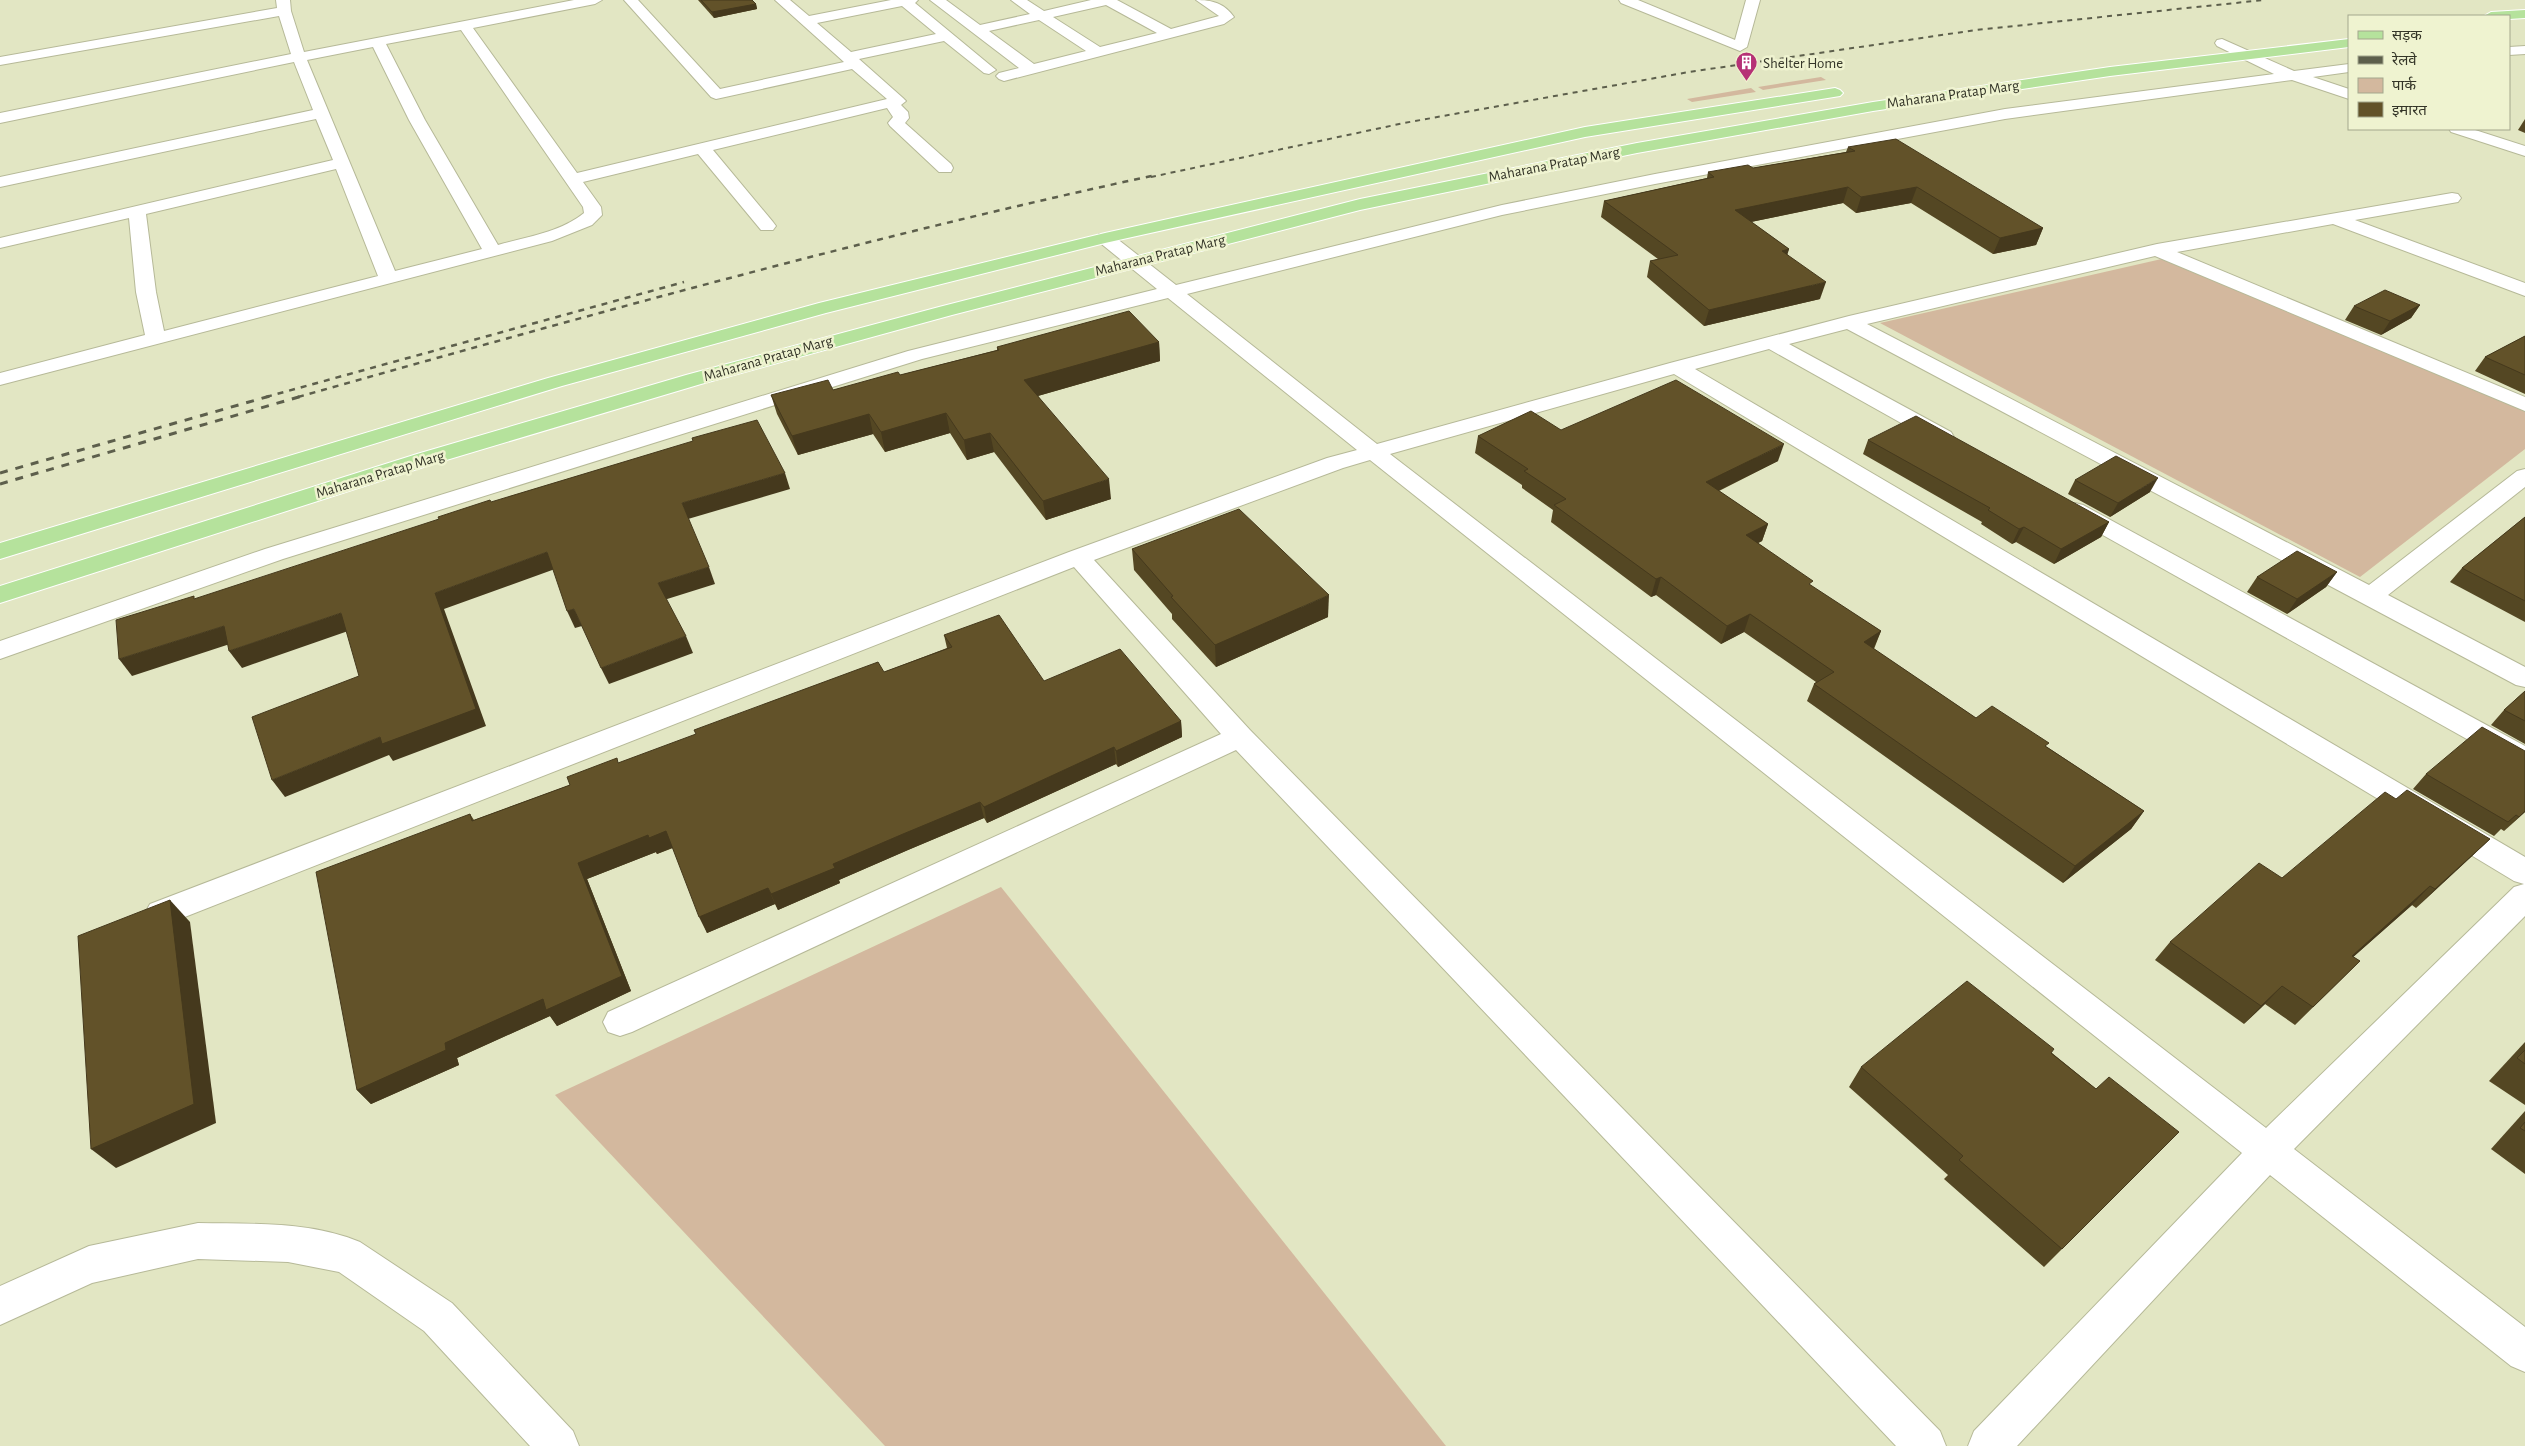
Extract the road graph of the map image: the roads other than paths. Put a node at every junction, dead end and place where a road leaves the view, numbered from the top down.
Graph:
1 (595, 0) edge
2 (631, 0) edge
3 (782, 0) edge
4 (937, 0) edge
5 (1018, 0) edge
6 (1108, 0) edge
7 (1203, 0) edge
8 (1626, 0) edge
9 (1753, 0) edge
10 (908, 1) edge
11 (873, 4) edge
12 (284, 5) edge
13 (2525, 14) edge
14 (1042, 15) junction
15 (2508, 15) edge
16 (806, 21) junction
17 (464, 25) junction
18 (2348, 29) edge
19 (978, 30) junction
20 (1170, 34) junction
21 (946, 36) junction
22 (378, 42) junction
23 (2222, 43) junction
24 (2348, 43) edge
25 (2525, 50) edge
26 (2510, 51) edge
27 (1098, 52) junction
28 (2240, 54) junction
29 (299, 57) junction
30 (852, 60) junction
31 (0, 61) edge
32 (2348, 68) edge
33 (1031, 69) junction
34 (989, 70) dead end
35 (1004, 76) dead end
36 (2290, 76) junction
37 (1901, 84) dead end
38 (1853, 91) dead end
39 (2348, 94) edge
40 (890, 103) junction
41 (322, 113) junction
42 (0, 118) edge
43 (2459, 130) edge
44 (702, 148) junction
45 (2525, 151) edge
46 (342, 163) junction
47 (945, 168) dead end
48 (574, 179) junction
49 (0, 182) edge
50 (2452, 198) dead end
51 (137, 210) junction
52 (2333, 219) junction
53 (767, 226) dead end
54 (1105, 238) junction
55 (0, 242) edge
56 (2157, 250) junction
57 (493, 252) junction
58 (1132, 262) junction
59 (389, 278) junction
60 (2525, 290) edge
61 (1172, 293) junction
62 (1849, 322) junction
63 (156, 338) junction
64 (1772, 342) junction
65 (1677, 367) junction
66 (0, 378) edge
67 (2525, 405) edge
68 (1959, 446) edge
69 (1373, 452) junction
70 (2525, 476) edge
71 (2055, 499) edge
72 (0, 552) edge
73 (1078, 557) junction
74 (0, 595) edge
75 (2371, 596) junction
76 (0, 650) edge
77 (2525, 678) edge
78 (1240, 737) junction
79 (2525, 759) edge
80 (2525, 872) edge
81 (2525, 896) edge
82 (162, 912) edge
83 (620, 1022) dead end
84 (2268, 1151) junction
85 (0, 1306) edge
86 (2525, 1352) edge
87 (558, 1446) edge
88 (1925, 1446) edge
89 (1989, 1446) edge

1 - 17 street
2 - 30 street
3 - 16 street
4 - 19 street
5 - 14 street
6 - 14 street
6 - 20 street
7 - 20 street
8 - 9 street
10 - 11 street
10 - 21 street
11 - 16 street
12 - 29 street
12 - 31 street
13 - 15 main road
14 - 19 street
14 - 27 street
16 - 30 street
17 - 22 street
17 - 48 street
18 - 23 main road, Maharana Pratap Marg
19 - 33 street
20 - 27 street
21 - 30 street
21 - 34 street
22 - 29 street
22 - 57 street
23 - 28 street
23 - 37 main road, Maharana Pratap Marg
24 - 28 main road, Maharana Pratap Marg
25 - 26 street
27 - 33 street
28 - 36 street
28 - 58 main road, Maharana Pratap Marg
29 - 41 street
29 - 42 street
30 - 40 street
32 - 36 street
33 - 35 street
36 - 39 street
36 - 61 street
38 - 54 main road, Maharana Pratap Marg
40 - 44 street
40 - 47 street
41 - 46 street
41 - 49 street
43 - 45 street
44 - 48 street
44 - 53 street
46 - 51 street
46 - 59 street
48 - 57 street
50 - 52 street
51 - 55 street
51 - 63 street
52 - 56 street
52 - 60 street
54 - 58 street
54 - 72 main road, Maharana Pratap Marg
56 - 62 street
56 - 67 street
57 - 59 street
58 - 61 street
58 - 74 main road, Maharana Pratap Marg
59 - 63 street
61 - 69 street
61 - 76 street
62 - 64 street
62 - 75 street
63 - 66 street
64 - 65 street
64 - 68 street
65 - 69 street
65 - 80 street
69 - 73 street
69 - 84 street
70 - 75 street
71 - 79 street
73 - 78 street
73 - 82 street
75 - 77 street
78 - 83 street
78 - 88 street
81 - 84 street
84 - 86 street
84 - 89 street
85 - 87 street

